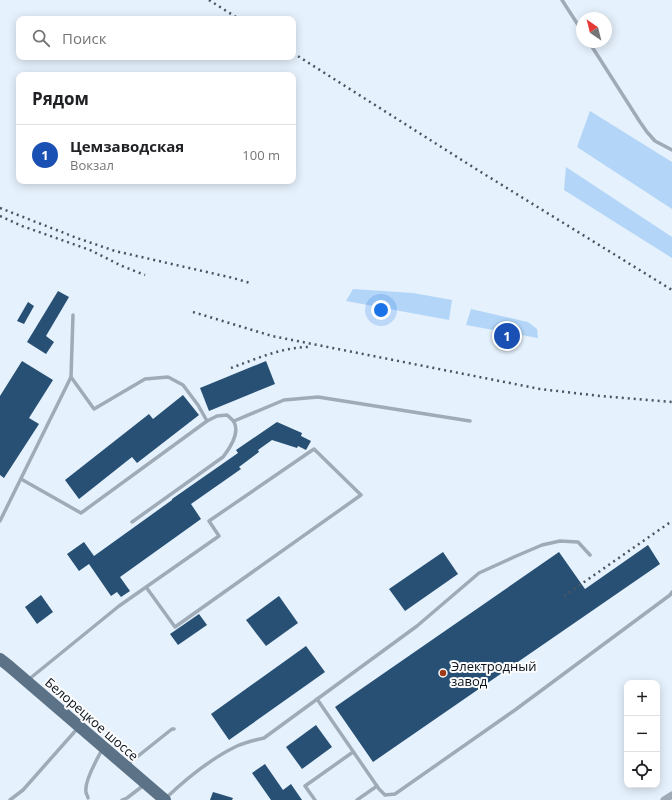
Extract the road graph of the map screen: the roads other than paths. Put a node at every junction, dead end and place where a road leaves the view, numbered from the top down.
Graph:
1 (562, 0) edge
2 (576, 22) edge
3 (593, 48) edge
4 (672, 150) edge
5 (73, 315) dead end
6 (71, 377) junction
7 (207, 421) junction
8 (234, 421) junction
9 (470, 421) dead end
10 (21, 479) junction
11 (0, 521) edge
12 (132, 522) dead end
13 (590, 554) dead end
14 (146, 587) junction
15 (672, 592) edge
16 (0, 659) edge
17 (27, 681) junction
18 (317, 699) junction
19 (79, 726) junction
20 (174, 729) dead end
21 (104, 748) junction
22 (353, 752) junction
23 (126, 766) junction
24 (146, 784) junction
25 (377, 786) junction
26 (672, 794) edge
27 (88, 798) dead end
28 (10, 800) edge
29 (122, 800) edge
30 (165, 800) edge
31 (315, 800) edge
32 (357, 800) edge
33 (664, 800) edge

1 - 2 lane
3 - 4 lane
5 - 6 lane
6 - 7 lane
6 - 10 lane
7 - 8 lane
7 - 10 lane
8 - 9 lane
8 - 12 lane
10 - 11 lane
13 - 18 lane
14 - 14 lane
14 - 17 lane
15 - 25 lane
16 - 17 main road, Белорецкое шоссе
17 - 19 main road, Белорецкое шоссе
18 - 22 lane
18 - 30 lane
19 - 21 main road, Белорецкое шоссе
19 - 28 lane
20 - 23 lane
21 - 23 main road, Белорецкое шоссе
21 - 27 lane
22 - 25 lane
22 - 31 lane
23 - 24 main road, Белорецкое шоссе
24 - 29 lane
24 - 30 main road, Белорецкое шоссе
25 - 32 lane
26 - 33 street

